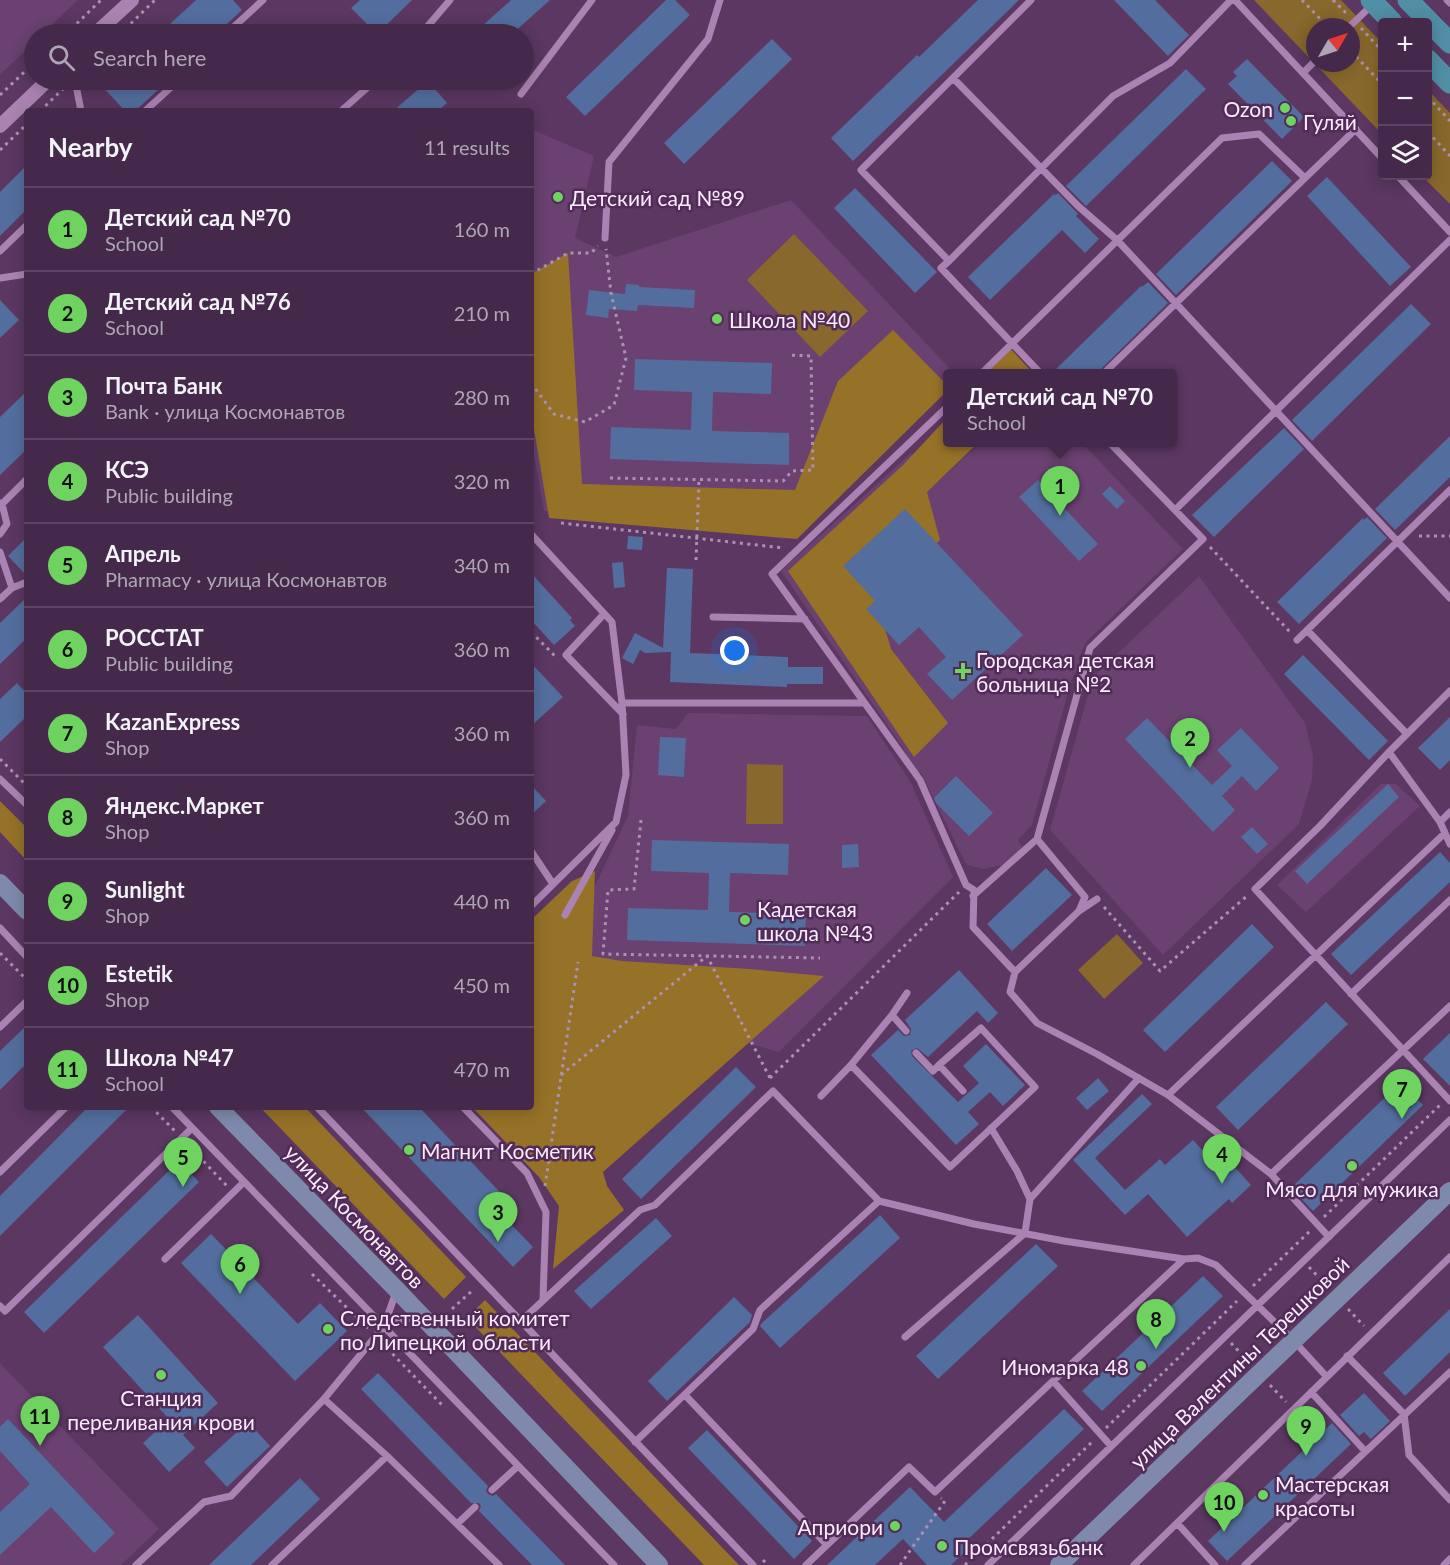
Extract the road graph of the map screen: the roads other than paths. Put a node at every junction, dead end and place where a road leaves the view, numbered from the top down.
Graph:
1 (132, 0) edge
2 (263, 0) edge
3 (450, 0) edge
4 (591, 0) edge
5 (720, 0) edge
6 (1031, 0) edge
7 (1233, 0) edge
8 (1408, 0) edge
9 (1447, 0) edge
10 (1372, 2) edge
11 (1450, 3) edge
12 (1357, 18) edge
13 (1388, 18) edge
14 (106, 24) edge
15 (237, 24) edge
16 (430, 24) edge
17 (1450, 43) edge
18 (1432, 64) edge
19 (1304, 72) joint
20 (534, 77) edge
21 (953, 78) junction
22 (1450, 83) edge
23 (38, 90) edge
24 (76, 90) edge
25 (168, 90) edge
26 (365, 90) edge
27 (524, 90) edge
28 (521, 94) dead end
29 (80, 108) edge
30 (148, 108) edge
31 (344, 108) edge
32 (0, 126) edge
33 (1356, 129) junction
34 (1378, 153) edge
35 (1041, 168) junction
36 (1305, 178) junction
37 (1402, 180) edge
38 (24, 228) edge
39 (1450, 232) edge
40 (605, 238) road end
41 (1117, 240) junction
42 (1450, 240) edge
43 (0, 250) edge
44 (949, 261) junction
45 (24, 274) edge
46 (0, 278) edge
47 (1176, 303) junction
48 (1011, 342) junction
49 (986, 369) edge
50 (1036, 369) edge
51 (1108, 369) edge
52 (943, 411) edge
53 (1276, 411) junction
54 (1114, 447) edge
55 (24, 482) edge
56 (1450, 490) edge
57 (1, 504) edge
58 (1175, 510) junction
59 (0, 534) edge
60 (534, 537) edge
61 (1400, 539) junction
62 (0, 552) edge
63 (24, 583) edge
64 (12, 588) junction
65 (1450, 597) edge
66 (0, 599) edge
67 (604, 614) junction
68 (713, 617) dead end
69 (805, 619) junction
70 (1307, 630) junction
71 (1298, 639) road end
72 (1450, 691) edge
73 (622, 703) junction
74 (864, 703) junction
75 (623, 714) junction
76 (1407, 734) junction
77 (1389, 752) junction
78 (0, 779) edge
79 (24, 801) edge
80 (1450, 812) edge
81 (616, 822) junction
82 (1440, 822) junction
83 (1445, 833) junction
84 (1037, 839) junction
85 (1450, 844) edge
86 (534, 856) edge
87 (0, 883) edge
88 (553, 884) junction
89 (974, 896) junction
90 (1097, 899) road end
91 (1450, 900) edge
92 (534, 903) edge
93 (24, 908) edge
94 (1079, 910) junction
95 (565, 915) dead end
96 (0, 928) edge
97 (24, 954) edge
98 (1316, 955) junction
99 (1015, 972) junction
100 (907, 993) dead end
101 (1352, 994) junction
102 (24, 1004) edge
103 (1450, 1006) edge
104 (892, 1015) junction
105 (0, 1028) edge
106 (906, 1031) dead end
107 (1403, 1050) junction
108 (916, 1053) dead end
109 (851, 1065) junction
110 (939, 1065) junction
111 (1139, 1078) junction
112 (963, 1091) dead end
113 (821, 1095) dead end
114 (1168, 1095) junction
115 (1449, 1099) edge
116 (63, 1110) edge
117 (175, 1110) edge
118 (221, 1110) edge
119 (320, 1110) edge
120 (466, 1110) edge
121 (1450, 1120) edge
122 (192, 1128) junction
123 (991, 1128) junction
124 (0, 1172) edge
125 (1271, 1174) junction
126 (244, 1182) junction
127 (1450, 1191) edge
128 (1030, 1199) junction
129 (879, 1201) junction
130 (1024, 1233) junction
131 (1329, 1237) junction
132 (1450, 1257) edge
133 (165, 1258) dead end
134 (1184, 1258) junction
135 (397, 1290) junction
136 (543, 1299) junction
137 (0, 1305) edge
138 (1257, 1305) junction
139 (420, 1315) junction
140 (520, 1322) junction
141 (384, 1326) junction
142 (905, 1337) dead end
143 (1294, 1341) junction
144 (1347, 1356) junction
145 (1450, 1371) edge
146 (1326, 1376) junction
147 (1053, 1381) junction
148 (1311, 1392) junction
149 (685, 1395) junction
150 (324, 1399) junction
151 (1404, 1414) junction
152 (635, 1442) junction
153 (1111, 1446) junction
154 (1365, 1451) junction
155 (387, 1456) junction
156 (519, 1466) junction
157 (492, 1490) dead end
158 (1450, 1500) edge
159 (475, 1507) dead end
160 (1177, 1523) junction
161 (457, 1524) junction
162 (827, 1545) junction
163 (1450, 1559) edge
164 (136, 1565) edge
165 (272, 1565) edge
166 (499, 1565) edge
167 (614, 1565) edge
168 (659, 1565) edge
169 (753, 1565) edge
170 (806, 1565) edge
171 (988, 1565) edge
172 (1059, 1565) edge
173 (1134, 1565) edge
174 (1215, 1565) edge
175 (1245, 1565) edge
176 (1444, 1565) edge

1 - 14 street
2 - 15 lane
3 - 16 lane
4 - 20 lane
5 - 40 lane
6 - 21 lane
7 - 19 lane
7 - 35 lane
8 - 17 main road
9 - 11 lane
10 - 12 lane
10 - 13 main road
18 - 22 main road
19 - 33 lane
21 - 35 lane
21 - 44 lane
23 - 32 street
24 - 29 lane
25 - 30 lane
26 - 31 lane
27 - 28 lane
33 - 34 lane
33 - 36 lane
35 - 41 lane
35 - 44 lane
36 - 41 lane
36 - 47 lane
37 - 39 lane
38 - 43 lane
41 - 47 lane
41 - 48 lane
42 - 53 lane
44 - 48 lane
45 - 46 lane
47 - 51 lane
47 - 53 lane
48 - 49 lane
48 - 50 lane
52 - 69 lane
53 - 58 lane
53 - 61 lane
54 - 58 lane
55 - 57 lane
56 - 61 lane
57 - 59 lane
58 - 84 lane
60 - 67 lane
61 - 65 lane
61 - 70 lane
62 - 64 lane
63 - 64 lane
64 - 66 lane
67 - 73 lane
67 - 75 lane
68 - 69 lane
69 - 74 lane
70 - 71 lane
70 - 76 lane
72 - 76 lane
73 - 74 lane
73 - 75 lane
74 - 89 lane
75 - 81 lane
76 - 77 lane
77 - 82 lane
77 - 98 lane
78 - 79 lane
80 - 82 lane
81 - 88 lane
81 - 95 lane
82 - 83 lane
83 - 85 lane
83 - 98 lane
84 - 89 lane
84 - 94 lane
86 - 88 lane
87 - 93 main road
88 - 92 lane
89 - 99 lane
90 - 94 lane
91 - 101 lane
94 - 99 lane
96 - 97 lane
98 - 101 lane
98 - 114 lane
99 - 111 lane
100 - 104 lane
101 - 107 lane
102 - 105 lane
103 - 107 lane
104 - 106 lane
104 - 109 lane
107 - 115 lane
107 - 125 lane
108 - 110 lane
109 - 113 lane
109 - 123 lane
110 - 112 lane
110 - 123 lane
111 - 114 lane
111 - 128 lane
114 - 125 lane
116 - 124 lane
117 - 122 lane
118 - 135 main road, улица Космонавтов
119 - 140 lane
120 - 136 lane
121 - 131 lane
122 - 126 lane
122 - 137 lane
123 - 128 lane
125 - 131 lane
126 - 133 lane
126 - 141 lane
127 - 143 main road, улица Валентины Терешковой
128 - 130 lane
129 - 130 lane
129 - 136 lane
129 - 149 lane
130 - 134 lane
130 - 142 lane
131 - 138 lane
132 - 144 lane
134 - 138 lane
134 - 147 lane
135 - 139 main road, улица Космонавтов
135 - 141 lane
136 - 140 lane
138 - 143 lane
138 - 153 lane
139 - 141 lane
139 - 168 main road, улица Космонавтов
140 - 152 lane
141 - 150 lane
141 - 156 lane
143 - 146 lane
143 - 172 main road, улица Валентины Терешковой
144 - 146 lane
144 - 151 lane
145 - 151 lane
146 - 148 lane
147 - 153 lane
147 - 162 lane
148 - 154 lane
148 - 160 lane
149 - 152 lane
149 - 162 lane
150 - 155 lane
150 - 164 lane
151 - 154 lane
151 - 158 lane
152 - 169 lane
153 - 171 lane
154 - 175 lane
155 - 161 lane
155 - 165 lane
156 - 157 lane
156 - 167 lane
159 - 161 lane
160 - 173 lane
160 - 174 lane
161 - 166 lane
162 - 170 lane
163 - 176 lane

